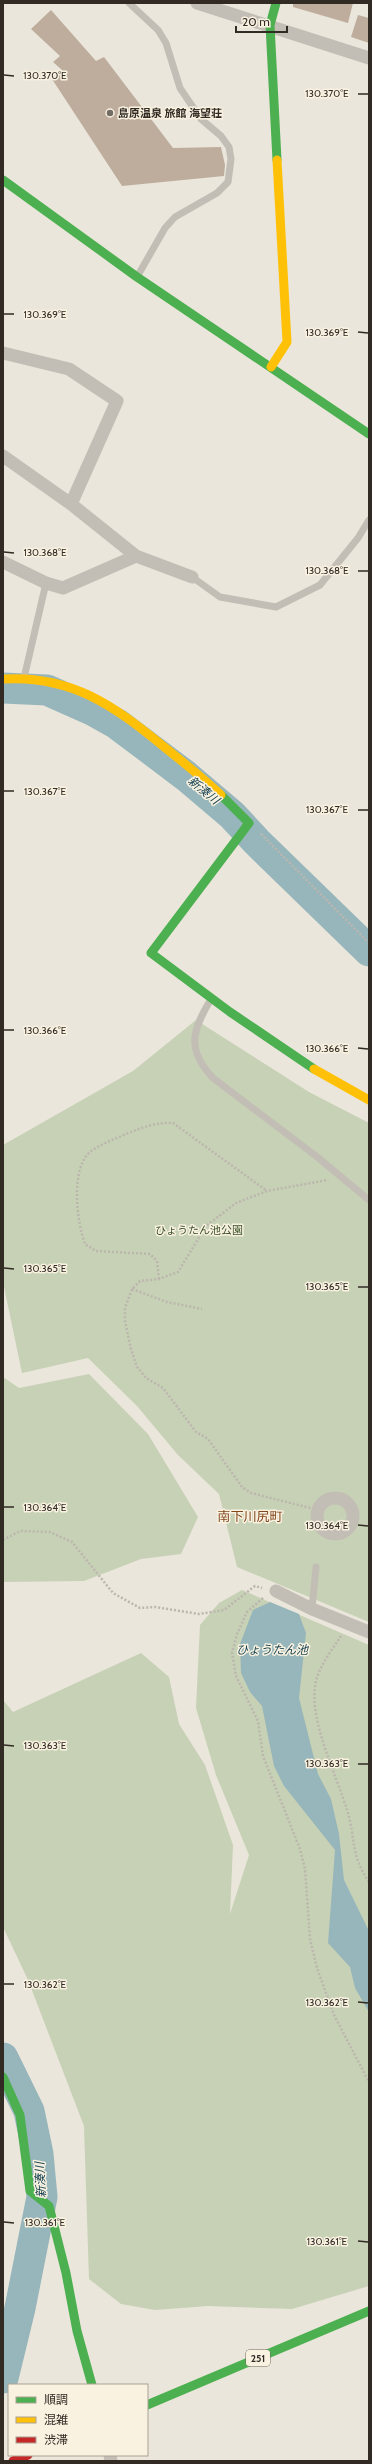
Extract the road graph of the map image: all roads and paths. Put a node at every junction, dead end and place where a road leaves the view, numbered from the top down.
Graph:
1 (129, 3) edge
2 (197, 3) edge
3 (276, 3) edge
4 (270, 25) junction
5 (369, 58) edge
6 (3, 180) edge
7 (137, 277) junction
8 (3, 353) edge
9 (272, 367) junction
10 (369, 434) edge
11 (3, 456) edge
12 (71, 504) junction
13 (369, 520) edge
14 (136, 556) junction
15 (3, 562) edge
16 (192, 577) joint
17 (46, 583) junction
18 (3, 678) edge
19 (24, 678) junction
20 (248, 824) junction
21 (369, 943) edge
22 (211, 999) junction
23 (369, 1100) edge
24 (342, 1178) junction
25 (267, 1191) junction
26 (369, 1200) edge
27 (159, 1279) junction
28 (132, 1289) junction
29 (202, 1309) dead end
30 (318, 1510) dead end
31 (3, 1540) edge
32 (316, 1567) dead end
33 (276, 1591) junction
34 (312, 1609) junction
35 (348, 1624) junction
36 (369, 1632) edge
37 (369, 1882) edge
38 (3, 2077) edge
39 (369, 2082) edge
40 (369, 2311) edge
41 (92, 2384) edge
42 (148, 2405) edge
43 (26, 2456) edge
44 (14, 2461) edge

1 - 7 lane
2 - 4 street
3 - 4 main road
4 - 5 street
4 - 9 main road
6 - 7 main road
7 - 9 main road
8 - 12 street
9 - 10 main road
11 - 12 street
12 - 14 street
13 - 16 lane
14 - 16 street
14 - 17 street
15 - 17 street
17 - 19 lane
18 - 19 main road
19 - 20 main road
20 - 21 path
20 - 22 main road
22 - 23 main road
22 - 24 lane
24 - 25 path
24 - 26 lane
25 - 27 path
25 - 27 path
27 - 28 path
28 - 29 path
28 - 30 path
31 - 33 path
32 - 34 lane
33 - 34 street
33 - 39 path
34 - 35 street
35 - 36 street
35 - 37 path
38 - 41 main road
40 - 42 main road, 251
43 - 44 main road

